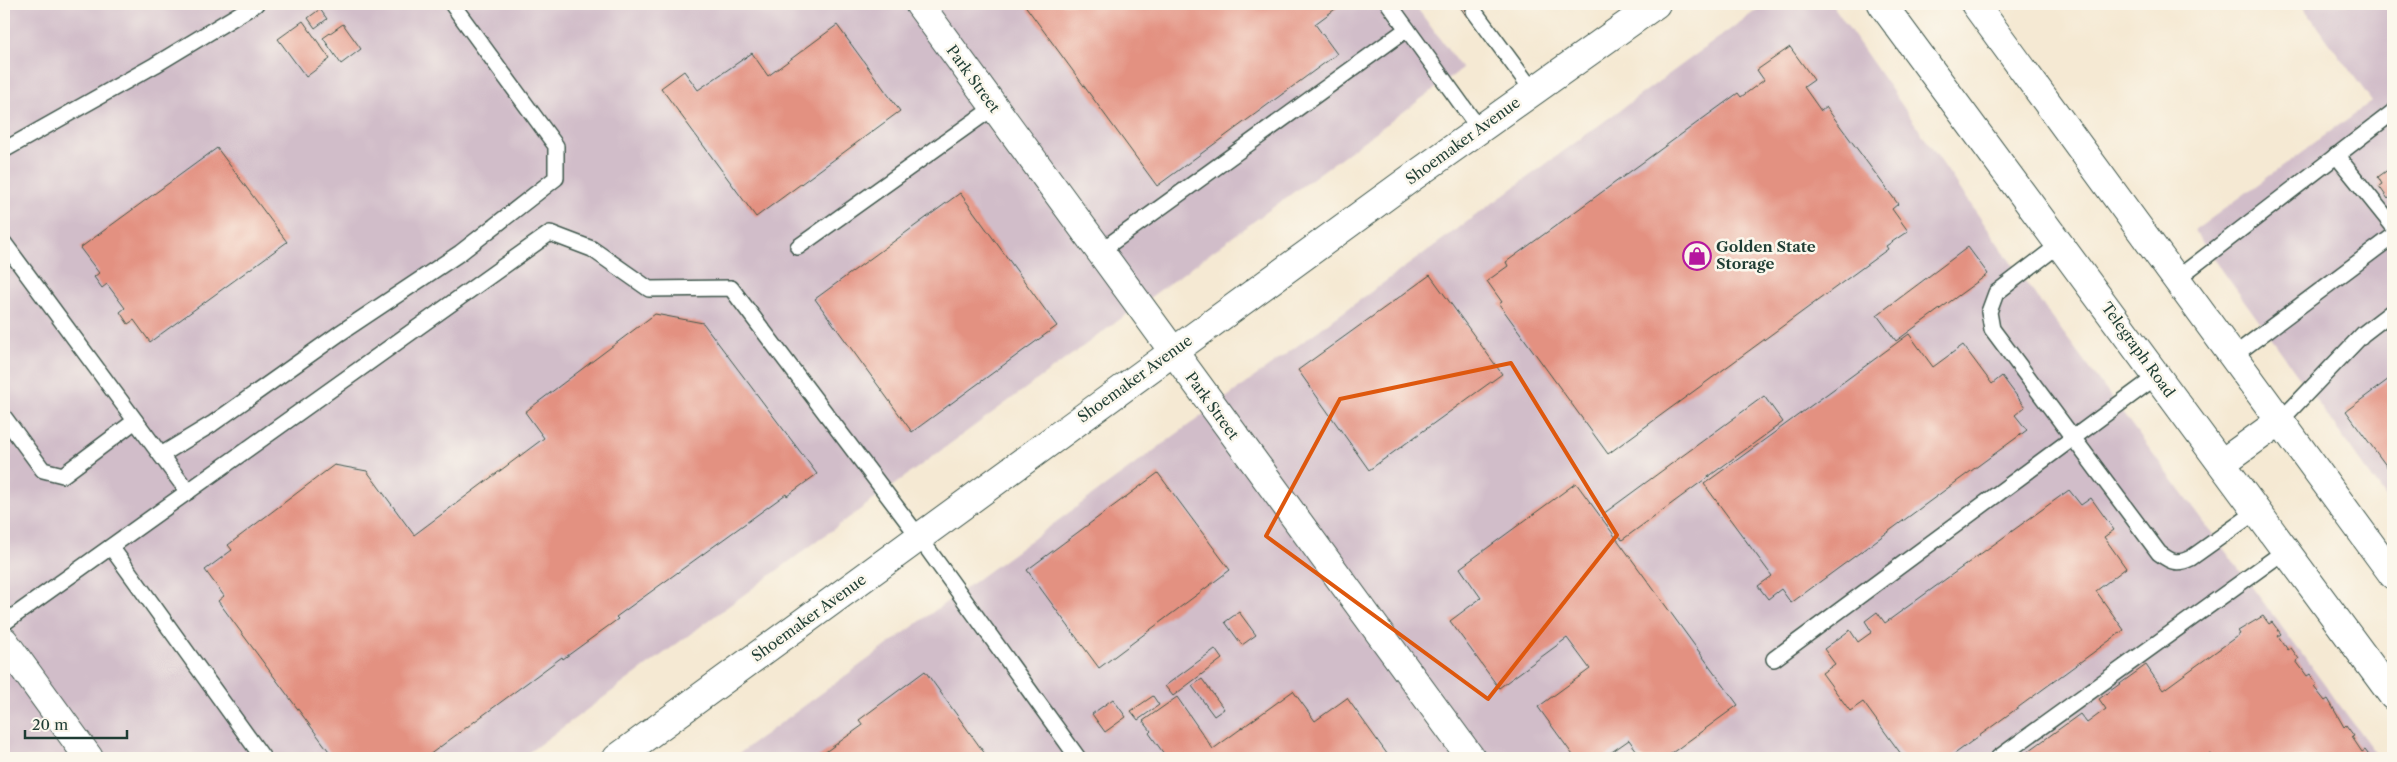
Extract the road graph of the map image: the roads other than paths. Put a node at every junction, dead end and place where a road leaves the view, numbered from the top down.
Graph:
1 (256, 4) edge
2 (452, 4) edge
3 (919, 4) edge
4 (1389, 4) edge
5 (1656, 4) edge
6 (1882, 4) edge
7 (1974, 4) edge
8 (1474, 11) dead end
9 (1407, 29) junction
10 (1533, 91) junction
11 (994, 107) junction
12 (2393, 112) edge
13 (1480, 130) junction
14 (4, 150) edge
15 (2336, 155) junction
16 (2393, 226) edge
17 (2393, 236) edge
18 (4, 243) edge
19 (2060, 244) junction
20 (798, 247) dead end
21 (1099, 252) junction
22 (2175, 280) junction
23 (2393, 311) edge
24 (1172, 352) junction
25 (2233, 356) junction
26 (2157, 376) junction
27 (4, 417) edge
28 (135, 421) junction
29 (2280, 421) junction
30 (2074, 437) junction
31 (161, 455) junction
32 (2222, 463) junction
33 (188, 492) junction
34 (2257, 511) junction
35 (919, 537) junction
36 (110, 547) junction
37 (2286, 550) junction
38 (2391, 567) edge
39 (4, 623) edge
40 (4, 641) edge
41 (1774, 659) dead end
42 (2393, 696) edge
43 (89, 758) edge
44 (263, 758) edge
45 (617, 758) edge
46 (1078, 758) edge
47 (1471, 758) edge
48 (1998, 758) edge

1 - 14 lane
2 - 31 lane
3 - 11 main road, Park Street
4 - 9 lane
5 - 10 main road, Shoemaker Avenue
6 - 19 main road, Telegraph Road
7 - 22 main road
8 - 10 lane
9 - 13 lane
9 - 21 lane
10 - 13 main road, Shoemaker Avenue
11 - 20 lane
11 - 21 main road, Park Street
12 - 15 lane
13 - 24 main road, Shoemaker Avenue
15 - 16 lane
15 - 22 lane
17 - 25 lane
18 - 28 lane
19 - 26 main road, Telegraph Road
19 - 30 lane
21 - 24 main road, Park Street
22 - 25 main road
23 - 29 lane
24 - 35 main road, Shoemaker Avenue
24 - 47 main road, Park Street
25 - 29 main road
26 - 30 lane
26 - 32 main road, Telegraph Road
27 - 28 lane
28 - 31 lane
29 - 32 main road
29 - 38 main road
30 - 34 lane
30 - 41 lane
31 - 33 lane
32 - 34 main road, Telegraph Road
33 - 35 lane
33 - 36 lane
34 - 37 main road, Telegraph Road
35 - 45 main road, Shoemaker Avenue
35 - 46 lane
36 - 39 lane
36 - 44 lane
37 - 42 main road, Telegraph Road
37 - 48 lane
40 - 43 main road

